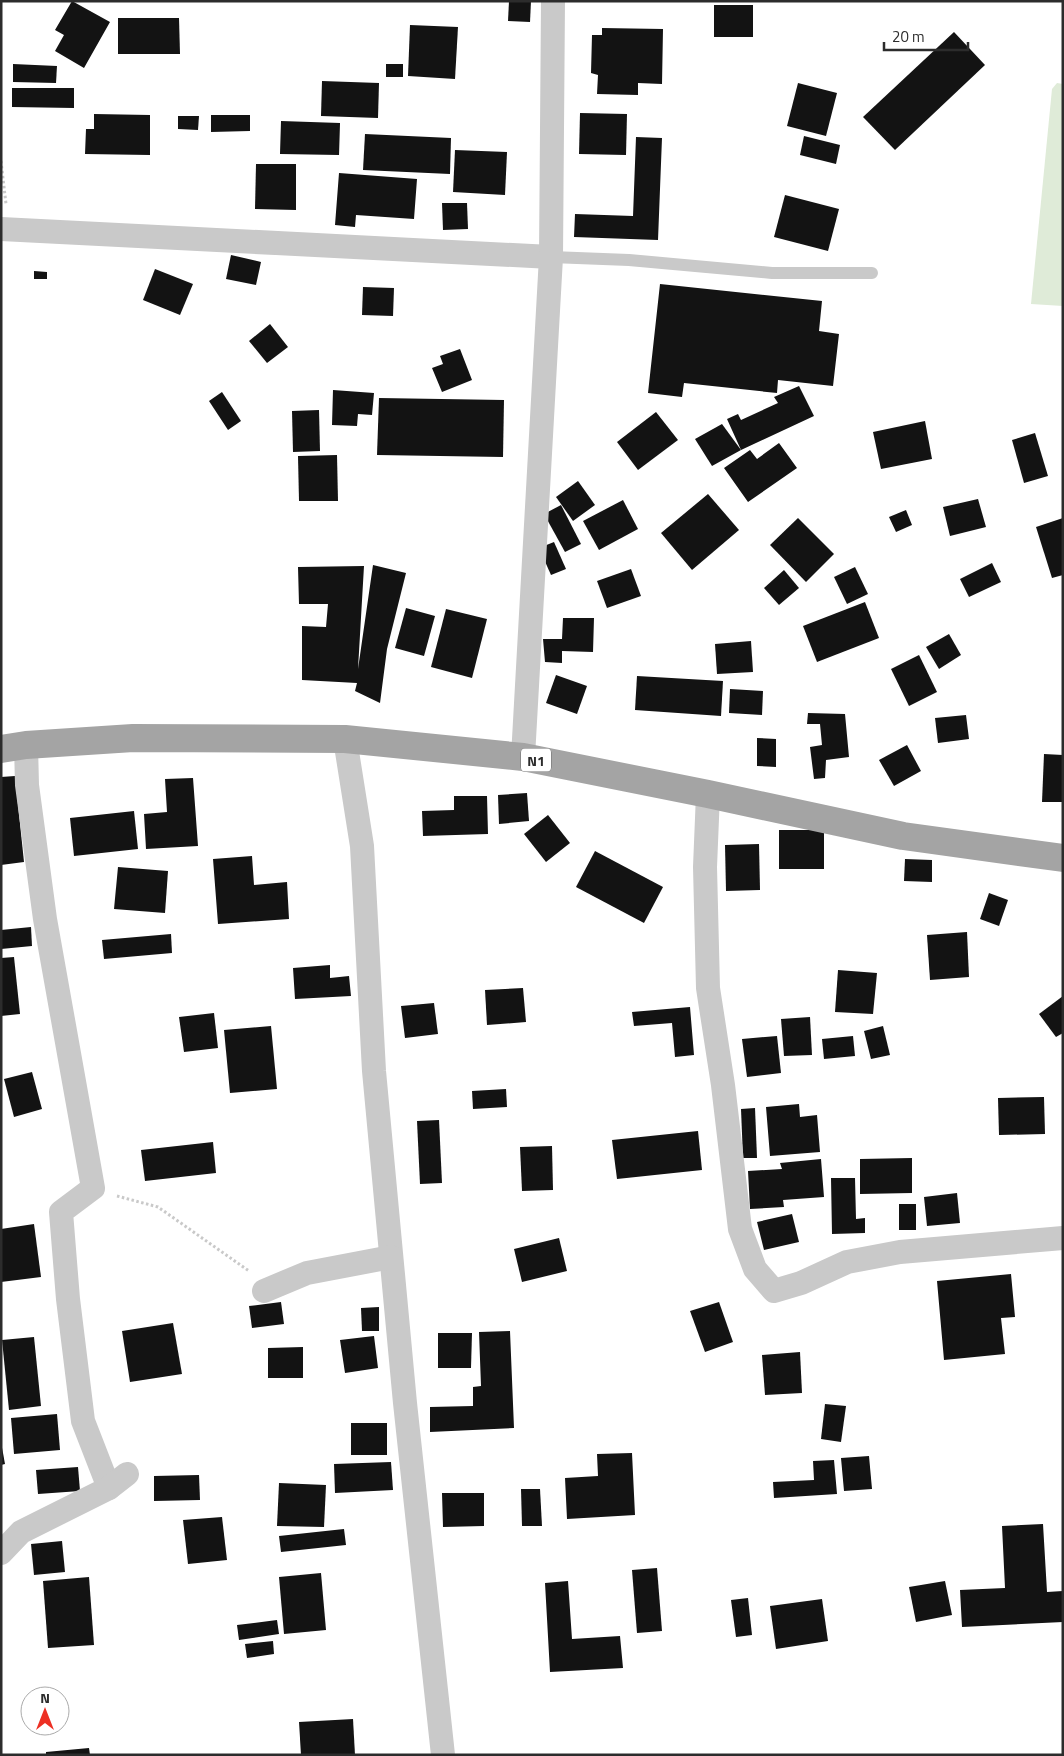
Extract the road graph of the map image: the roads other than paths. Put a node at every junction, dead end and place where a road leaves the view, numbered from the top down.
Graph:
1 (553, 1) edge
2 (5, 230) edge
3 (551, 257) junction
4 (872, 274) dead end
5 (345, 739) junction
6 (13, 747) edge
7 (523, 757) junction
8 (708, 794) junction
9 (1063, 858) edge
10 (1063, 1238) edge
11 (391, 1257) junction
12 (268, 1289) road end
13 (1, 1553) edge
14 (442, 1755) edge

1 - 3 street
2 - 3 street
3 - 4 lane
3 - 7 street
5 - 6 main road, N1
5 - 7 main road, N1
5 - 11 street
6 - 13 street
7 - 8 main road, N1
8 - 9 main road, N1
8 - 10 street
11 - 12 street
11 - 14 street

